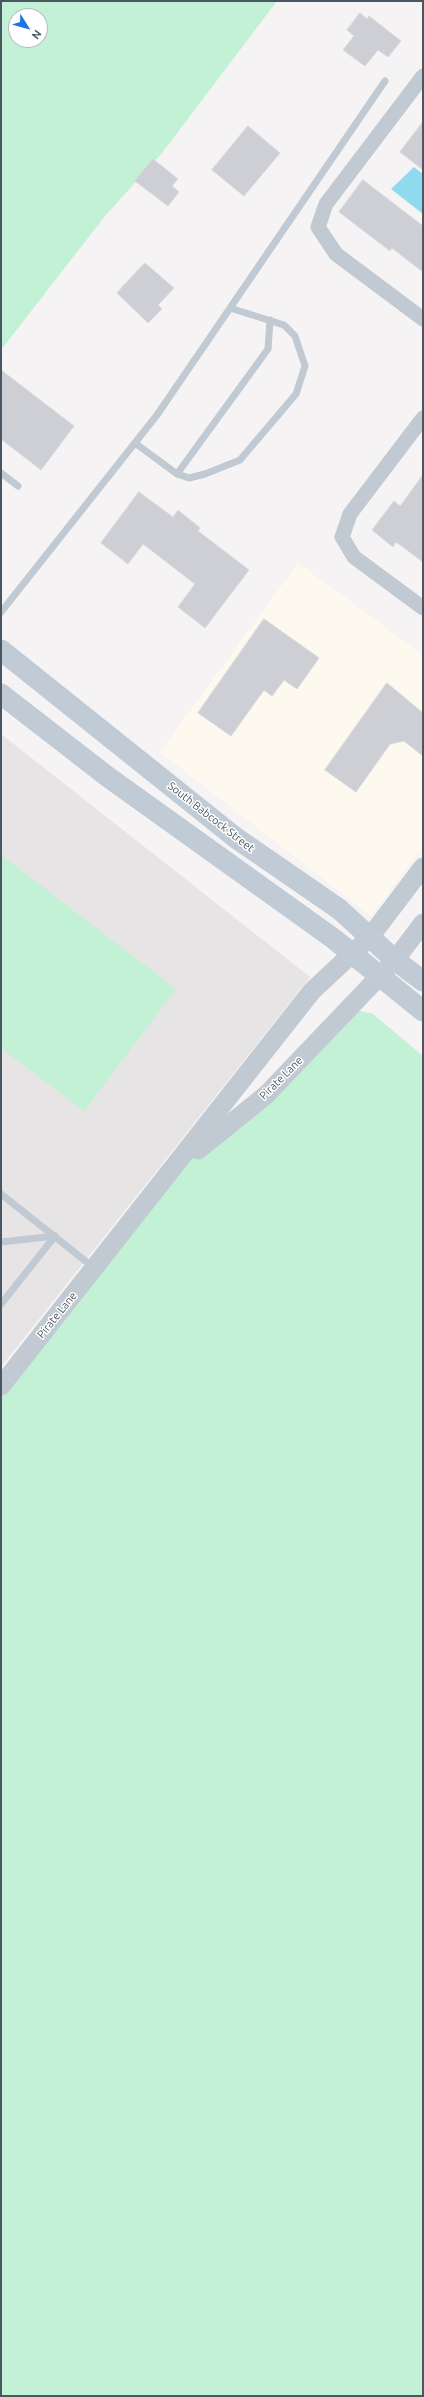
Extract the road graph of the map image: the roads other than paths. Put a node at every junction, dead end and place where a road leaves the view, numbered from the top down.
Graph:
1 (423, 76) edge
2 (385, 81) dead end
3 (230, 308) junction
4 (423, 319) edge
5 (270, 320) junction
6 (423, 418) edge
7 (135, 443) junction
8 (1, 473) edge
9 (177, 474) junction
10 (18, 486) dead end
11 (423, 608) edge
12 (1, 612) edge
13 (1, 650) edge
14 (1, 694) edge
15 (423, 867) edge
16 (423, 923) edge
17 (370, 937) junction
18 (352, 954) junction
19 (395, 960) junction
20 (378, 976) junction
21 (423, 982) edge
22 (423, 1011) edge
23 (174, 1170) junction
24 (1, 1194) edge
25 (55, 1236) junction
26 (1, 1242) edge
27 (95, 1268) junction
28 (1, 1304) edge
29 (1, 1386) edge

1 - 4 street
2 - 3 lane
3 - 5 lane
3 - 7 lane
5 - 9 lane
5 - 9 lane
6 - 11 street
7 - 9 lane
7 - 12 lane
8 - 10 lane
13 - 17 main road, South Babcock Street
14 - 18 main road
15 - 17 street, Pirate Lane
16 - 19 street, Pirate Lane
17 - 18 street, Pirate Lane
17 - 19 main road, South Babcock Street
18 - 20 main road
18 - 23 street, Pirate Lane
19 - 20 street, Pirate Lane
19 - 21 main road, South Babcock Street
20 - 22 main road
20 - 23 street, Pirate Lane
23 - 27 street, Pirate Lane
24 - 25 lane
25 - 26 lane
25 - 27 lane
25 - 28 lane
27 - 29 street, Pirate Lane

